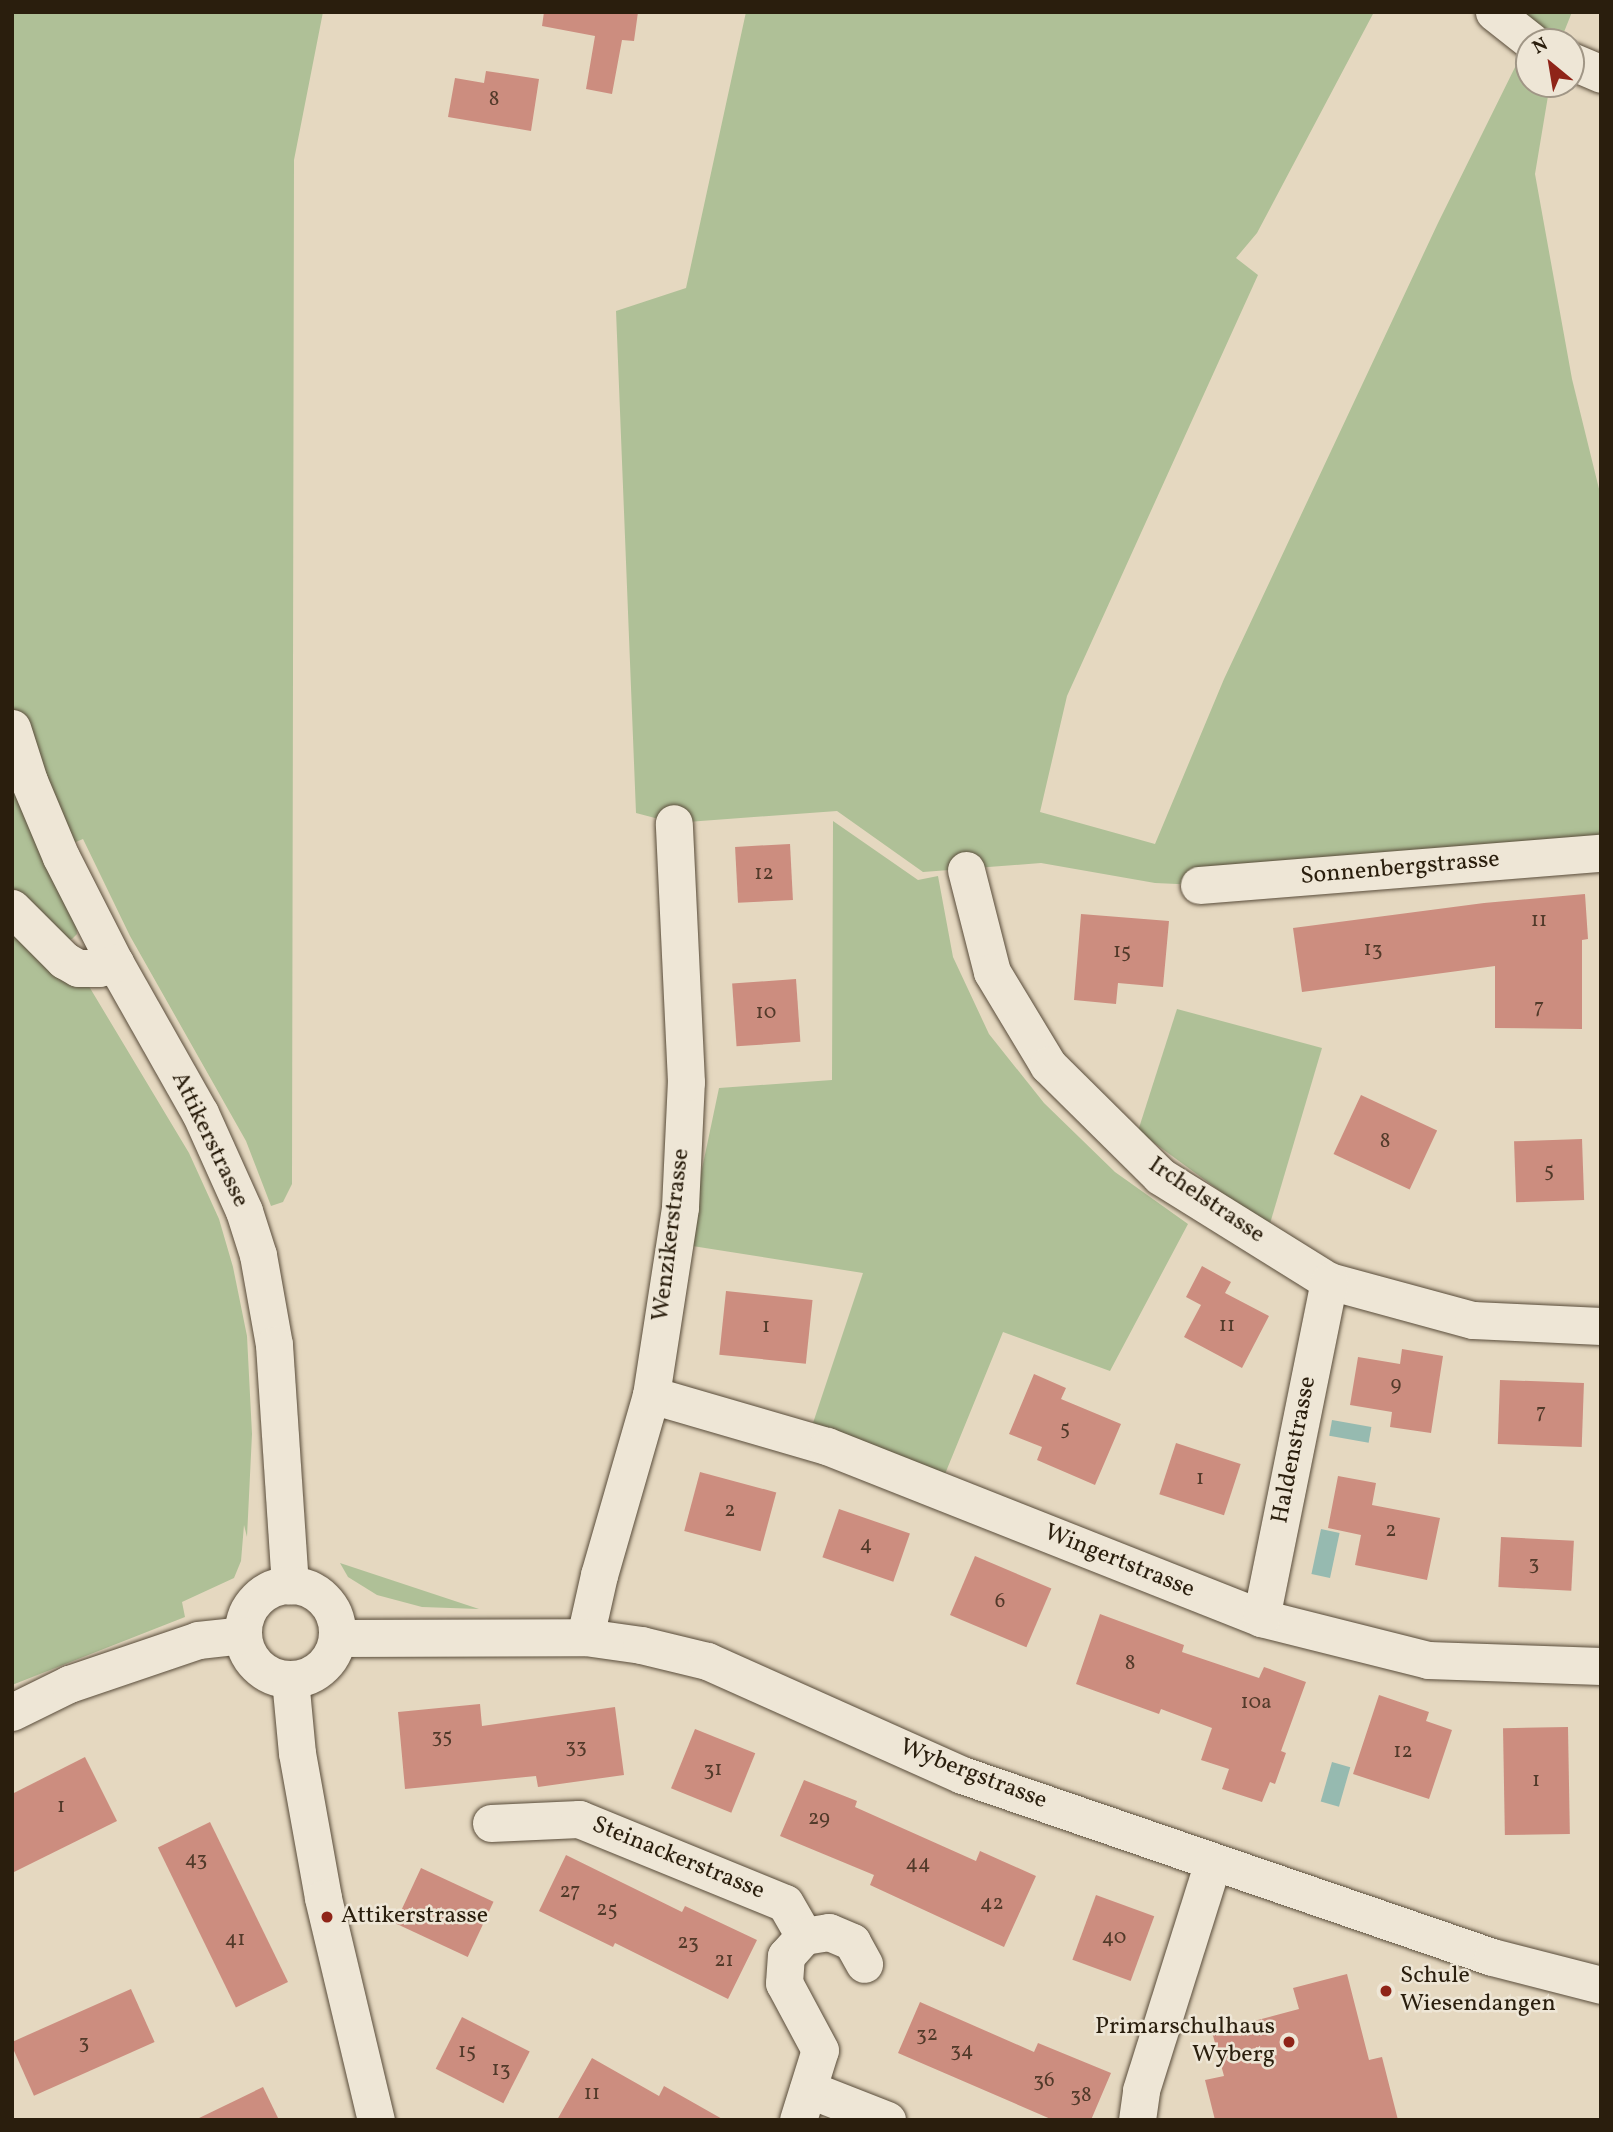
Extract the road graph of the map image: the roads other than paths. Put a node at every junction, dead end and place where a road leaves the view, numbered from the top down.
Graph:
1 (1494, 12) edge
2 (1515, 29) edge
3 (12, 728) edge
4 (674, 823) dead end
5 (1601, 853) edge
6 (966, 870) dead end
7 (1199, 885) dead end
8 (12, 908) edge
9 (115, 963) junction
10 (1329, 1281) junction
11 (1601, 1326) edge
12 (651, 1395) junction
13 (290, 1585) junction
14 (1261, 1618) junction
15 (243, 1635) junction
16 (585, 1637) junction
17 (337, 1638) junction
18 (1601, 1665) edge
19 (1601, 1677) edge
20 (290, 1679) junction
21 (12, 1712) edge
22 (491, 1823) dead end
23 (1213, 1862) junction
24 (804, 1936) junction
25 (864, 1964) dead end
26 (1599, 1977) edge
27 (803, 2104) edge
28 (376, 2120) edge
29 (887, 2120) edge
30 (1137, 2120) edge

1 - 2 street
3 - 9 street, Attikerstrasse
4 - 12 street, Wenzikerstrasse
5 - 7 street, Sonnenbergstrasse
6 - 10 street, Irchelstrasse
8 - 9 street
9 - 13 street, Attikerstrasse
10 - 11 street, Irchelstrasse
10 - 14 street, Haldenstrasse
12 - 14 street, Wingertstrasse
12 - 16 street, Wenzikerstrasse
13 - 15 street
13 - 17 street
14 - 18 street, Wingertstrasse
15 - 20 street
15 - 21 street
16 - 17 street, Wybergstrasse
16 - 23 street, Wybergstrasse
17 - 20 street
18 - 19 street
20 - 28 street
22 - 24 street, Steinackerstrasse
23 - 26 street, Wybergstrasse
23 - 30 street
24 - 25 street
24 - 27 street
27 - 29 street

